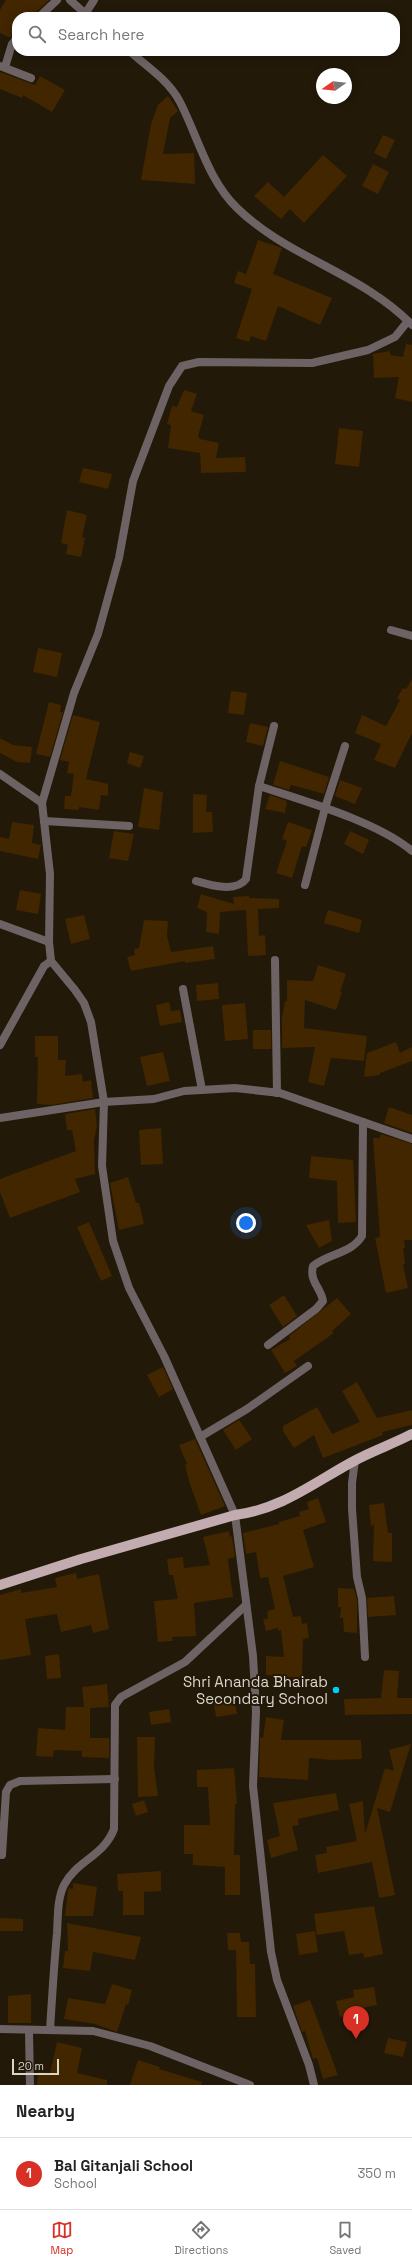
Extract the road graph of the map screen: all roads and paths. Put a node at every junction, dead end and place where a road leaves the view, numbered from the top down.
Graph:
1 (57, 0) edge
2 (70, 0) edge
3 (94, 0) edge
4 (44, 12) edge
5 (84, 12) edge
6 (88, 12) edge
7 (12, 44) edge
8 (135, 56) edge
9 (2, 67) edge
10 (31, 78) dead end
11 (410, 323) edge
12 (391, 630) dead end
13 (412, 636) edge
14 (274, 726) dead end
15 (345, 746) dead end
16 (0, 774) edge
17 (258, 786) junction
18 (42, 803) junction
19 (325, 808) junction
20 (44, 821) junction
21 (129, 826) dead end
22 (412, 851) edge
23 (196, 881) dead end
24 (305, 885) dead end
25 (0, 924) edge
26 (49, 942) junction
27 (275, 960) dead end
28 (51, 961) junction
29 (183, 989) dead end
30 (0, 1046) edge
31 (202, 1090) junction
32 (277, 1093) junction
33 (104, 1102) junction
34 (0, 1118) edge
35 (363, 1122) junction
36 (412, 1139) edge
37 (268, 1345) dead end
38 (308, 1366) dead end
39 (412, 1434) edge
40 (200, 1437) junction
41 (355, 1460) junction
42 (236, 1515) junction
43 (0, 1585) edge
44 (246, 1605) junction
45 (365, 1656) dead end
46 (115, 1779) junction
47 (2, 1855) dead end
48 (0, 2029) edge
49 (50, 2030) junction
50 (29, 2031) junction
51 (30, 2085) edge
52 (250, 2085) edge
53 (314, 2085) edge

1 - 4 street
2 - 5 street
3 - 6 street
7 - 9 street
8 - 11 street
9 - 10 street
11 - 18 street
12 - 13 street
14 - 17 street
15 - 19 street
16 - 18 street
17 - 19 street
17 - 23 street
18 - 20 street
19 - 22 street
19 - 24 street
20 - 21 street
20 - 26 street
25 - 26 street
26 - 28 street
27 - 32 street
28 - 30 street
28 - 33 street
29 - 31 street
31 - 32 street
31 - 33 street
32 - 35 street
33 - 34 street
33 - 40 street
35 - 36 street
35 - 37 street
38 - 40 street
39 - 41 main road
40 - 42 street
41 - 42 main road
41 - 45 street
42 - 43 main road
42 - 44 street
44 - 46 street
44 - 53 street
46 - 47 street
46 - 49 street
48 - 50 street
49 - 50 street
49 - 52 street
50 - 51 street

